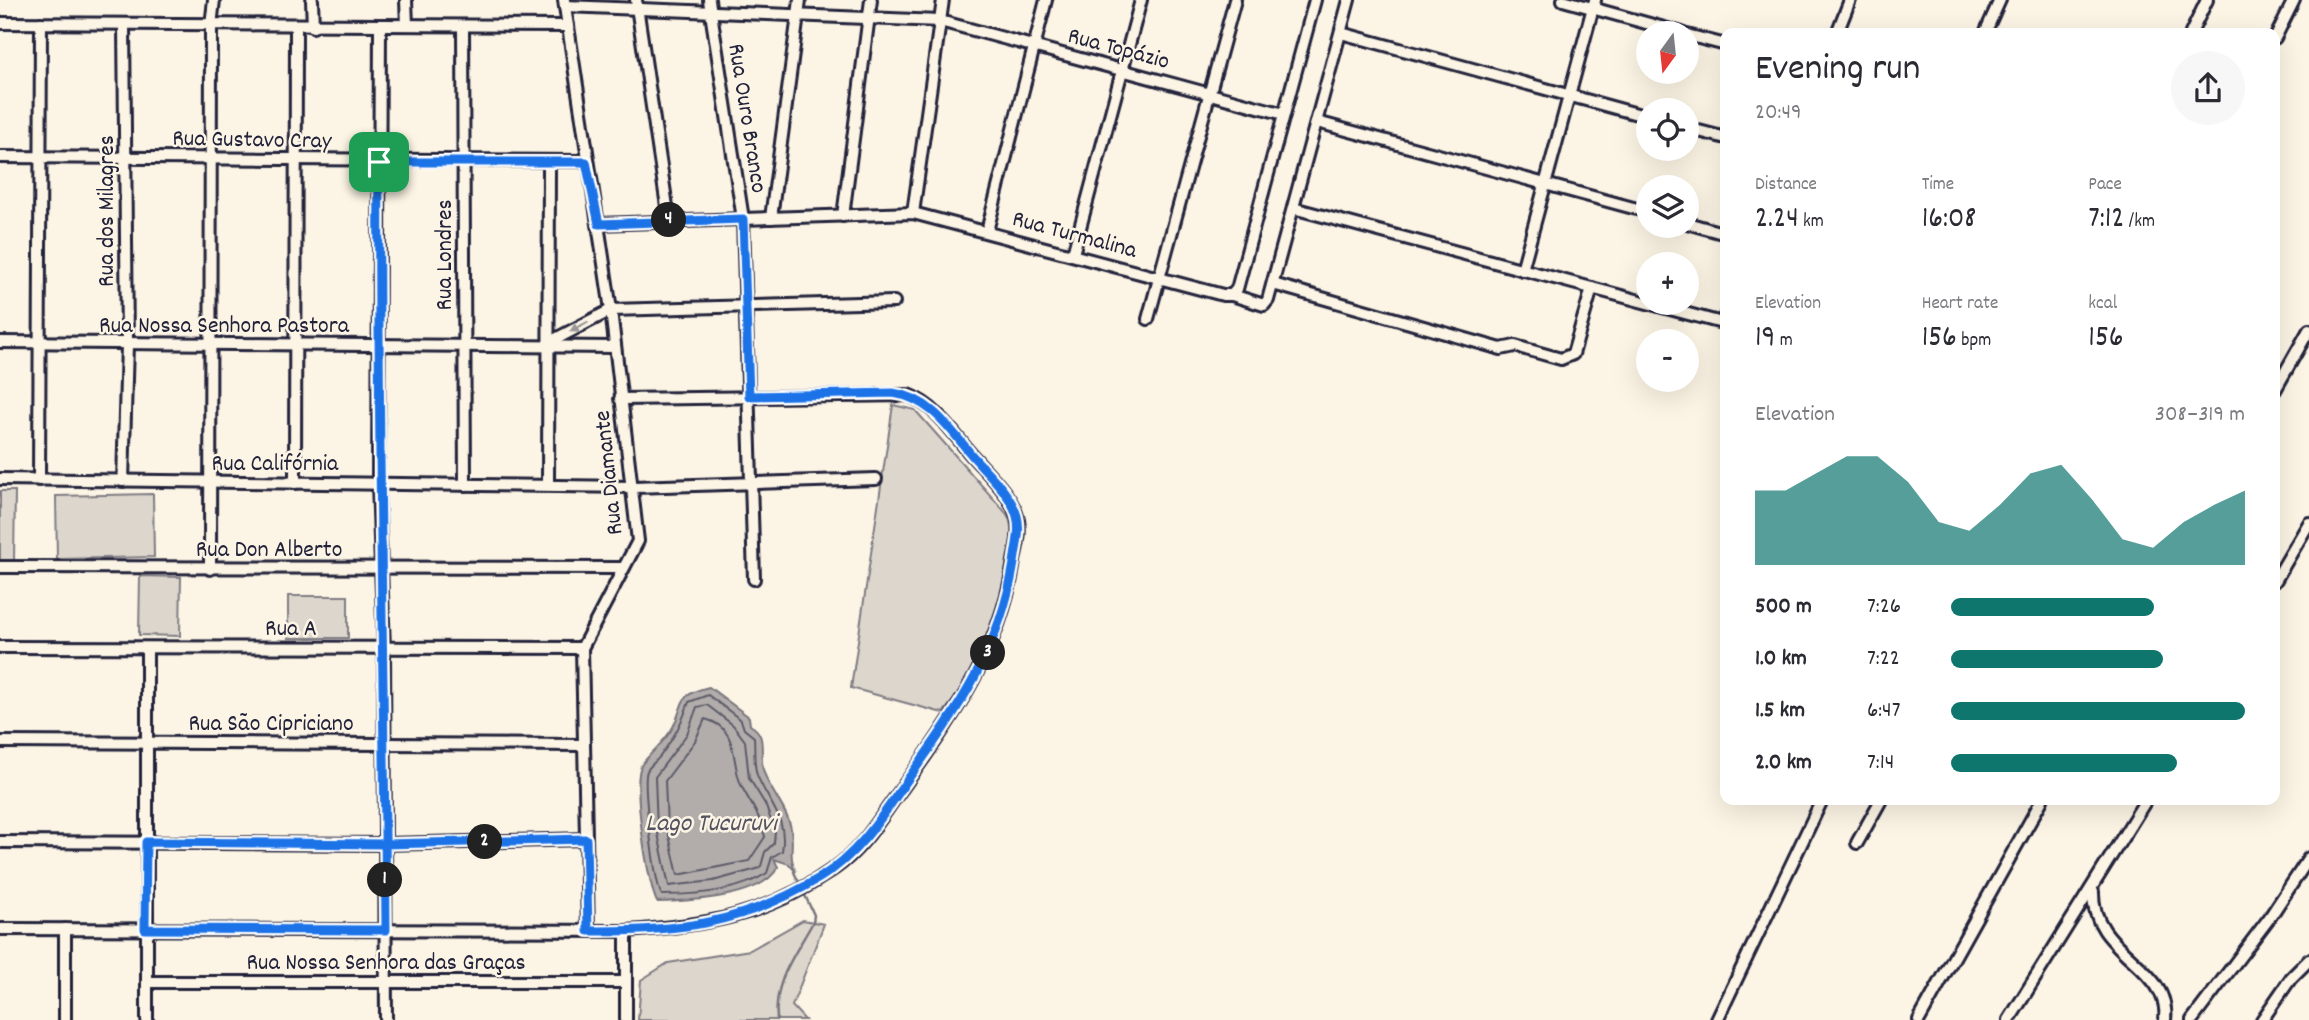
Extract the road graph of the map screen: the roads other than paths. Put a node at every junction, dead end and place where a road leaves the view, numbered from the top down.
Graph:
1 (214, 0) edge
2 (312, 0) edge
3 (406, 0) edge
4 (800, 0) edge
5 (871, 0) edge
6 (943, 0) edge
7 (1046, 0) edge
8 (1140, 0) edge
9 (1235, 0) edge
10 (1315, 0) edge
11 (1349, 0) edge
12 (1563, 0) edge
13 (1850, 0) edge
14 (2000, 0) edge
15 (2207, 0) edge
16 (2294, 0) edge
17 (565, 3) edge
18 (636, 4) edge
19 (1594, 4) edge
20 (710, 6) edge
21 (798, 15) junction
22 (869, 18) junction
23 (940, 21) junction
24 (1646, 21) edge
25 (0, 23) edge
26 (41, 23) junction
27 (124, 24) junction
28 (407, 25) junction
29 (211, 26) junction
30 (380, 26) junction
31 (463, 26) junction
32 (568, 26) junction
33 (296, 27) junction
34 (313, 27) junction
35 (1839, 28) edge
36 (1987, 28) edge
37 (2193, 28) edge
38 (2280, 28) edge
39 (1341, 33) junction
40 (1699, 38) edge
41 (1720, 43) edge
42 (1034, 46) junction
43 (1122, 69) junction
44 (1209, 94) junction
45 (1569, 96) junction
46 (1284, 114) junction
47 (1636, 114) edge
48 (1317, 122) junction
49 (1699, 131) edge
50 (1720, 136) edge
51 (0, 157) edge
52 (41, 157) junction
53 (126, 157) junction
54 (212, 159) junction
55 (296, 160) junction
56 (379, 162) junction
57 (464, 162) junction
58 (586, 162) junction
59 (549, 163) junction
60 (1545, 184) junction
61 (1293, 208) junction
62 (1636, 209) edge
63 (913, 213) junction
64 (843, 216) junction
65 (771, 218) junction
66 (743, 219) junction
67 (669, 220) junction
68 (599, 224) junction
69 (1699, 226) edge
70 (987, 231) junction
71 (1720, 232) edge
72 (1073, 254) junction
73 (1522, 270) junction
74 (1159, 278) junction
75 (1273, 284) junction
76 (1592, 288) junction
77 (1232, 295) junction
78 (894, 302) dead end
79 (746, 308) junction
80 (611, 310) junction
81 (1148, 319) dead end
82 (1720, 322) edge
83 (2309, 330) edge
84 (0, 342) edge
85 (40, 343) junction
86 (546, 344) junction
87 (127, 345) junction
88 (209, 345) junction
89 (293, 345) junction
90 (378, 346) junction
91 (463, 346) junction
92 (615, 347) junction
93 (2280, 381) edge
94 (749, 396) junction
95 (620, 399) junction
96 (0, 479) edge
97 (876, 479) dead end
98 (39, 480) junction
99 (122, 481) junction
100 (209, 483) junction
101 (295, 483) junction
102 (378, 484) junction
103 (465, 485) junction
104 (548, 485) junction
105 (752, 485) junction
106 (634, 487) junction
107 (2309, 523) edge
108 (0, 567) edge
109 (623, 568) junction
110 (210, 569) junction
111 (382, 569) junction
112 (2280, 572) edge
113 (754, 579) dead end
114 (0, 647) edge
115 (384, 648) junction
116 (582, 648) junction
117 (147, 649) junction
118 (0, 742) edge
119 (147, 743) junction
120 (384, 744) junction
121 (584, 744) junction
122 (1820, 805) edge
123 (1878, 805) edge
124 (2039, 805) edge
125 (2143, 805) edge
126 (586, 839) junction
127 (0, 842) edge
128 (146, 842) junction
129 (1857, 843) dead end
130 (385, 844) junction
131 (2309, 858) edge
132 (2093, 890) junction
133 (0, 929) edge
134 (65, 929) junction
135 (145, 929) junction
136 (386, 930) junction
137 (588, 931) junction
138 (626, 931) junction
139 (2309, 960) edge
140 (386, 981) junction
141 (147, 982) junction
142 (626, 982) junction
143 (65, 1020) edge
144 (147, 1020) edge
145 (386, 1020) edge
146 (626, 1020) edge
147 (1717, 1020) edge
148 (1919, 1020) edge
149 (2009, 1020) edge
150 (2165, 1020) edge
151 (2192, 1020) edge
152 (2262, 1020) edge

1 - 29 street
2 - 34 street
3 - 28 street
4 - 21 street
5 - 22 street
6 - 23 street
7 - 42 street
8 - 43 street
9 - 44 street
10 - 46 street
11 - 39 street
12 - 19 street
13 - 35 street
14 - 36 street
15 - 37 street
16 - 38 street
17 - 18 street, Rua Topázio
17 - 32 street, Rua Diamante
18 - 20 street, Rua Topázio
18 - 67 street
19 - 24 street
19 - 45 street
20 - 21 street, Rua Topázio
20 - 66 street, Rua Ouro Branco
21 - 22 street, Rua Topázio
21 - 65 street
22 - 23 street, Rua Topázio
22 - 64 street
23 - 42 street, Rua Topázio
23 - 63 street
25 - 26 street
26 - 27 street
26 - 52 street
27 - 29 street
27 - 53 street, Rua dos Milagres
28 - 30 street
28 - 31 street
29 - 33 street
29 - 54 street
30 - 34 street
30 - 56 street
31 - 32 street
31 - 57 street, Rua Londres
32 - 58 street, Rua Diamante
33 - 34 street
33 - 55 street
39 - 45 street
39 - 48 street
40 - 41 street
42 - 43 street, Rua Topázio
42 - 70 street
43 - 44 street, Rua Topázio
43 - 72 street
44 - 46 street, Rua Topázio
44 - 74 street
45 - 47 street
45 - 60 street
46 - 77 street
48 - 60 street
48 - 61 street
49 - 50 street
51 - 52 street, Rua Gustavo Cray
52 - 53 street, Rua Gustavo Cray
52 - 85 street
53 - 54 street, Rua Gustavo Cray
53 - 87 street, Rua dos Milagres
54 - 55 street, Rua Gustavo Cray
54 - 88 street
55 - 56 street, Rua Gustavo Cray
55 - 89 street
56 - 57 street, Rua Gustavo Cray
56 - 90 street
57 - 59 street, Rua Gustavo Cray
57 - 91 street, Rua Londres
58 - 59 street, Rua Gustavo Cray
58 - 68 street, Rua Diamante
59 - 86 street
60 - 62 street
60 - 73 street
61 - 73 street
61 - 75 street
63 - 64 street, Rua Turmalina
63 - 70 street, Rua Turmalina
64 - 65 street, Rua Turmalina
65 - 66 street, Rua Turmalina
66 - 67 street, Rua Turmalina
66 - 79 street, Rua Ouro Branco
67 - 68 street, Rua Turmalina
68 - 80 street, Rua Diamante
69 - 71 street
70 - 72 street, Rua Turmalina
72 - 74 street, Rua Turmalina
73 - 76 street
74 - 77 street, Rua Turmalina
74 - 81 street
75 - 76 street
75 - 77 street, Rua Turmalina
76 - 82 street
78 - 79 street
79 - 80 street
79 - 94 street, Rua Ouro Branco
80 -> 86 street
80 - 92 street, Rua Diamante
83 - 93 street
84 - 85 street, Rua Nossa Senhora Pastora
85 - 87 street, Rua Nossa Senhora Pastora
85 - 98 street
86 - 91 street, Rua Nossa Senhora Pastora
86 - 92 street, Rua Nossa Senhora Pastora
86 - 104 street
87 - 88 street, Rua Nossa Senhora Pastora
87 - 99 street, Rua dos Milagres
88 - 89 street, Rua Nossa Senhora Pastora
88 - 100 street
89 - 90 street, Rua Nossa Senhora Pastora
89 - 101 street
90 - 91 street, Rua Nossa Senhora Pastora
90 - 102 street
91 - 103 street, Rua Londres
92 - 95 street, Rua Diamante
94 - 95 street
94 - 105 street, Rua Ouro Branco
94 - 138 street
95 - 106 street, Rua Diamante
96 - 98 street, Rua Califórnia
97 - 105 street, Rua Califórnia
98 - 99 street, Rua Califórnia
99 - 100 street, Rua Califórnia
100 - 101 street, Rua Califórnia
100 - 110 street
101 - 102 street, Rua Califórnia
102 - 103 street, Rua Califórnia
102 - 111 street
103 - 104 street, Rua Califórnia
104 - 106 street, Rua Califórnia
105 - 106 street, Rua Califórnia
105 - 113 street, Rua Ouro Branco
106 - 109 street, Rua Diamante
107 - 112 street
108 - 110 street, Rua Don Alberto
109 - 111 street, Rua Don Alberto
109 - 116 street, Rua Diamante
110 - 111 street, Rua Don Alberto
111 - 115 street
114 - 117 street, Rua A
115 - 116 street, Rua A
115 - 117 street, Rua A
115 - 120 street
116 - 121 street, Rua Diamante
117 - 119 street
118 - 119 street, Rua São Cipriciano
119 - 120 street, Rua São Cipriciano
119 - 128 street
120 - 121 street, Rua São Cipriciano
120 - 130 street
121 - 126 street, Rua Diamante
122 - 147 street
123 - 129 street
124 - 148 street
125 - 132 street
126 - 130 street
126 - 137 street, Rua Diamante
127 - 128 street
128 - 130 street
128 - 135 street
130 - 136 street
131 - 151 street
132 - 149 street
132 - 150 street
133 - 134 street
134 - 135 street
134 - 143 street
135 - 136 street
135 - 141 street
136 - 137 street
136 - 140 street
137 - 138 street
138 - 142 street
139 - 152 street
140 - 141 street, Rua Nossa Senhora das Graças
140 - 142 street, Rua Nossa Senhora das Graças
140 - 145 street
141 - 144 street
142 - 146 street

